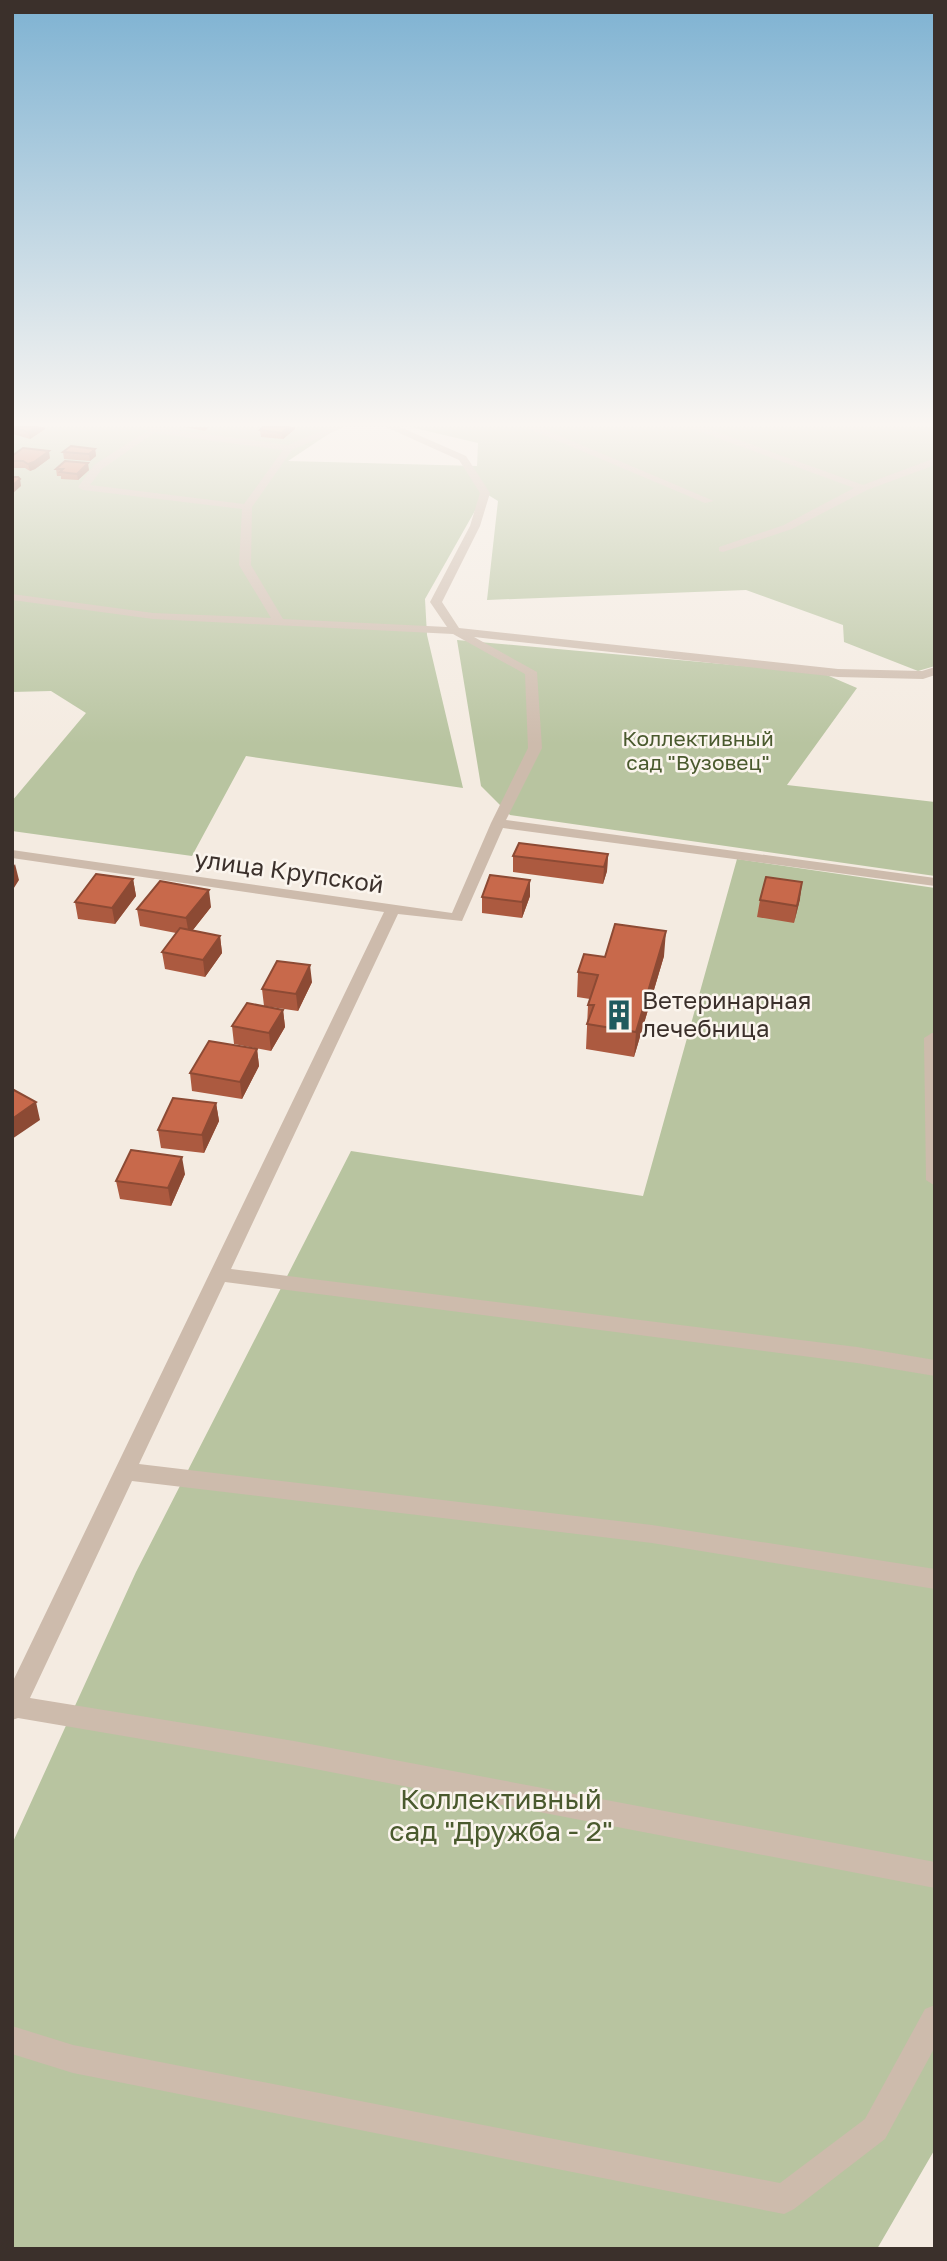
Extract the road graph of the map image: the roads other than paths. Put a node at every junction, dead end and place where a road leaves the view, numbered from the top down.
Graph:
1 (246, 533) edge
2 (472, 533) edge
3 (772, 533) edge
4 (723, 549) dead end
5 (12, 597) edge
6 (278, 621) junction
7 (455, 631) junction
8 (935, 671) edge
9 (498, 823) junction
10 (12, 853) edge
11 (935, 882) edge
12 (392, 910) junction
13 (935, 1038) edge
14 (935, 1180) edge
15 (219, 1273) junction
16 (935, 1368) edge
17 (125, 1471) junction
18 (935, 1579) edge
19 (13, 1708) edge
20 (935, 1875) edge
21 (935, 2019) edge
22 (12, 2040) edge

1 - 6 street
2 - 7 street
3 - 4 street
5 - 6 street
6 - 7 street
7 - 8 street
7 - 9 street
9 - 11 street
9 - 12 street, улица Крупской
10 - 12 street, улица Крупской
12 - 15 street
13 - 14 street
15 - 16 street
15 - 17 street
17 - 18 street
17 - 19 street
19 - 20 street
21 - 22 street

